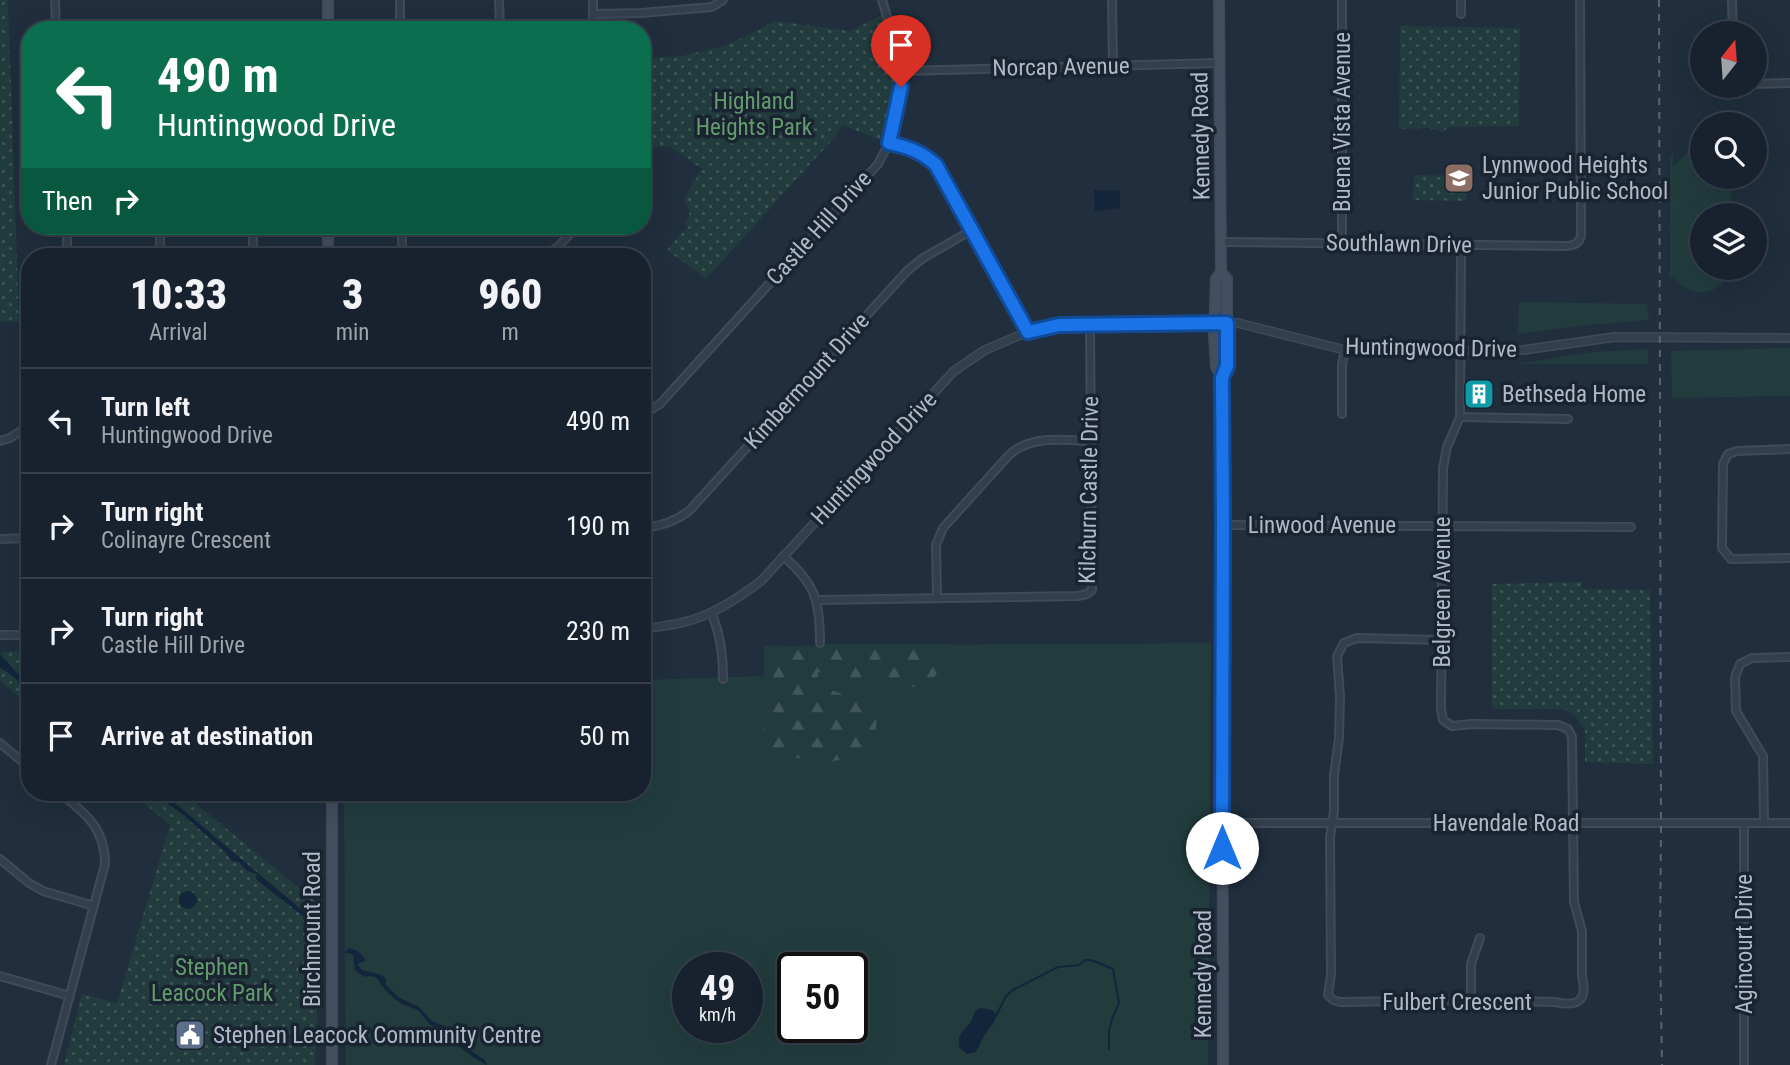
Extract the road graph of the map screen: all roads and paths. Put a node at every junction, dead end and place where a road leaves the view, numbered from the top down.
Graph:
1 (55, 0) edge
2 (327, 0) edge
3 (400, 0) edge
4 (499, 0) edge
5 (593, 0) edge
6 (723, 0) edge
7 (882, 0) edge
8 (1112, 0) edge
9 (1219, 0) edge
10 (1342, 0) edge
11 (1461, 0) edge
12 (1580, 0) edge
13 (1732, 0) edge
14 (593, 14) junction
15 (1461, 14) dead end
16 (56, 21) edge
17 (328, 21) edge
18 (400, 21) edge
19 (500, 21) edge
20 (593, 21) edge
21 (1732, 21) edge
22 (1219, 64) junction
23 (1113, 65) junction
24 (904, 71) junction
25 (1790, 83) edge
26 (1768, 84) edge
27 (889, 143) junction
28 (972, 230) junction
29 (569, 235) edge
30 (1221, 242) junction
31 (1342, 243) junction
32 (1461, 244) junction
33 (556, 248) edge
34 (1221, 272) junction
35 (1214, 323) junction
36 (1227, 323) junction
37 (1090, 324) junction
38 (1028, 332) junction
39 (1790, 338) edge
40 (1345, 350) junction
41 (1461, 352) junction
42 (1222, 378) junction
43 (651, 410) edge
44 (1342, 414) dead end
45 (1460, 417) junction
46 (1568, 419) dead end
47 (21, 431) edge
48 (0, 441) edge
49 (1090, 441) junction
50 (1790, 449) edge
51 (1223, 525) junction
52 (651, 527) edge
53 (1442, 527) junction
54 (1631, 527) dead end
55 (0, 538) edge
56 (21, 538) edge
57 (783, 556) junction
58 (1790, 558) edge
59 (937, 597) junction
60 (817, 600) junction
61 (711, 613) junction
62 (651, 628) edge
63 (0, 635) edge
64 (21, 635) edge
65 (1442, 640) junction
66 (820, 643) dead end
67 (1790, 657) edge
68 (723, 679) dead end
69 (0, 743) edge
70 (21, 760) edge
71 (70, 801) edge
72 (332, 801) edge
73 (1790, 822) edge
74 (1222, 823) junction
75 (1573, 823) junction
76 (1744, 823) junction
77 (1764, 823) junction
78 (1332, 824) junction
79 (0, 859) edge
80 (94, 906) junction
81 (1480, 938) dead end
82 (0, 976) edge
83 (69, 996) junction
84 (1471, 1000) junction
85 (51, 1065) edge
86 (332, 1065) edge
87 (1223, 1065) edge
88 (1744, 1065) edge

1 - 16 street
2 - 17 main road
3 - 18 street
4 - 19 street
5 - 14 street
6 - 14 street
7 - 24 street, Castle Hill Drive
8 - 23 street
9 - 22 main road, Kennedy Road
10 - 31 street, Buena Vista Avenue
11 - 15 street
12 - 32 street, Southlawn Drive
13 - 21 street
14 - 20 street
22 - 23 street, Norcap Avenue
22 - 30 main road, Kennedy Road
23 - 24 street, Norcap Avenue
24 - 27 street, Castle Hill Drive
25 - 26 street
27 - 28 street
27 - 43 street, Castle Hill Drive
28 - 38 street
28 - 52 street, Kimbermount Drive
29 - 33 street
30 - 31 street, Southlawn Drive
30 - 34 main road, Kennedy Road
31 - 32 street, Southlawn Drive
32 - 41 street, Belgreen Avenue
34 - 35 main road, Kennedy Road
34 - 36 main road, Kennedy Road
35 - 36 street, Huntingwood Drive
35 - 37 street, Huntingwood Drive
35 - 42 main road, Kennedy Road
36 - 40 street, Huntingwood Drive
36 - 42 main road, Kennedy Road
37 - 38 street, Huntingwood Drive
37 - 49 street, Kilchurn Castle Drive
38 - 57 street, Huntingwood Drive
39 - 41 street, Huntingwood Drive
40 - 41 street, Huntingwood Drive
40 - 44 street
41 - 45 street, Belgreen Avenue
42 - 51 main road, Kennedy Road
45 - 46 street
45 - 53 street, Belgreen Avenue
47 - 48 street
49 - 59 street
49 - 59 street, Kilchurn Castle Drive
50 - 58 street
51 - 53 street, Linwood Avenue
51 - 74 main road, Kennedy Road
53 - 54 street, Linwood Avenue
53 - 65 street, Belgreen Avenue
55 - 56 street
57 - 60 street
57 - 61 street, Huntingwood Drive
59 - 60 street, Kilchurn Castle Drive
60 - 66 street
61 - 62 street, Huntingwood Drive
61 - 68 street
63 - 64 street
65 - 75 street, Belgreen Avenue
65 - 78 street
67 - 77 street
69 - 70 street
71 - 80 street
72 - 86 main road, Birchmount Road
73 - 77 street, Havendale Road
74 - 78 street, Havendale Road
74 - 87 main road, Kennedy Road
75 - 76 street, Havendale Road
75 - 78 street, Havendale Road
75 - 84 street, Fulbert Crescent
76 - 77 street, Havendale Road
76 - 88 street, Agincourt Drive
78 - 84 street, Fulbert Crescent
79 - 80 street
80 - 83 street
81 - 84 street
82 - 83 street
83 - 85 street

